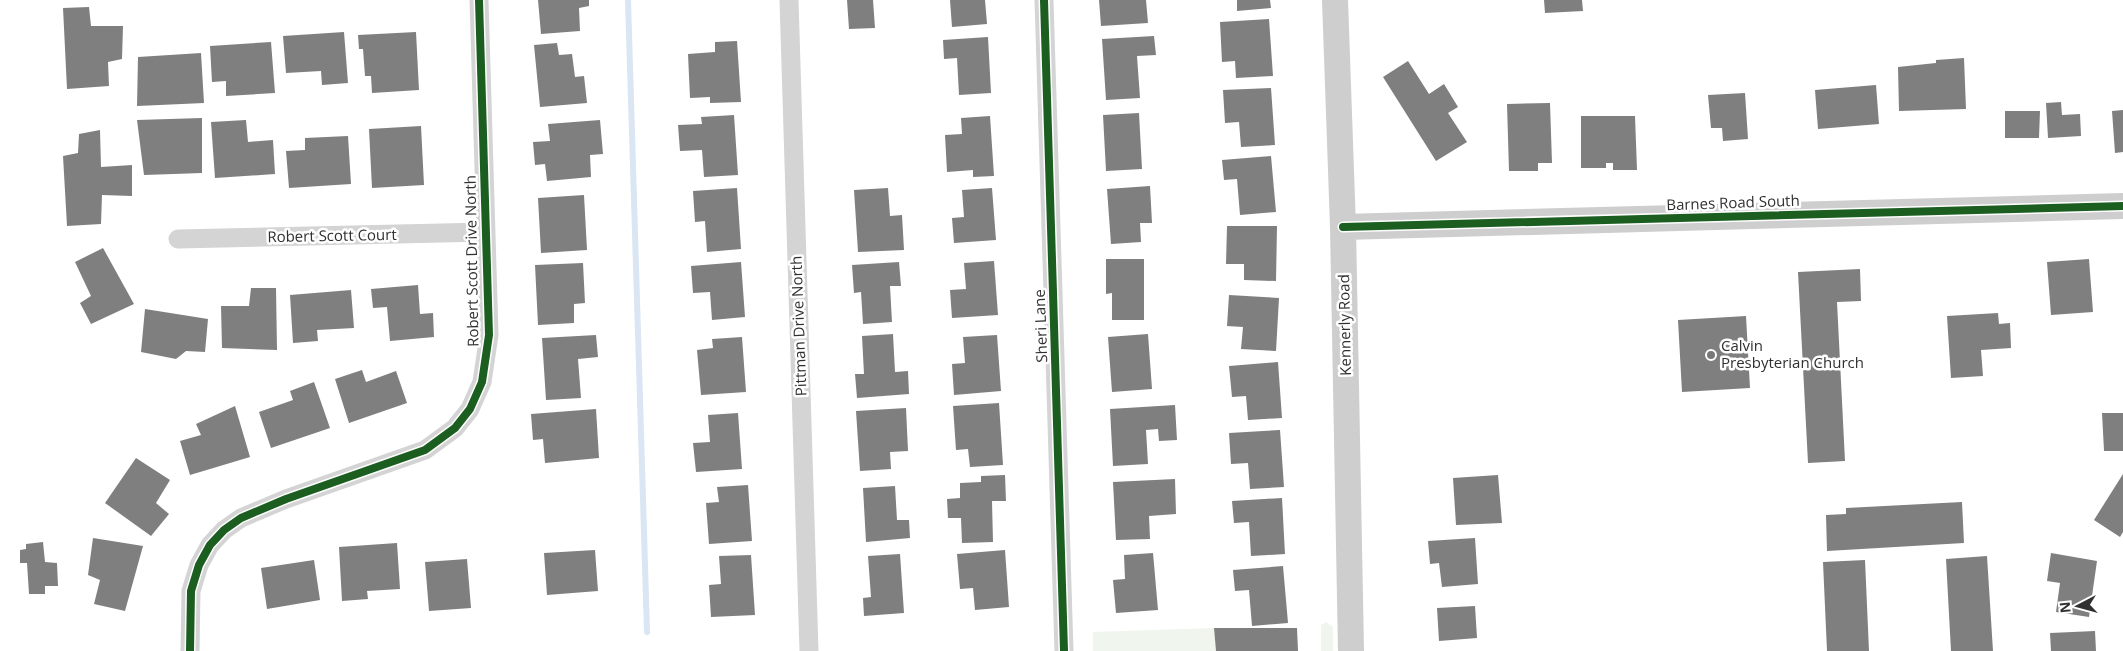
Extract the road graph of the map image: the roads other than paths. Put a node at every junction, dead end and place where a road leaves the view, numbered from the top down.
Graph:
1 (479, 0) edge
2 (790, 0) edge
3 (1044, 0) edge
4 (1335, 0) edge
5 (2123, 206) edge
6 (1343, 227) junction
7 (486, 232) junction
8 (178, 239) dead end
9 (190, 651) edge
10 (809, 651) edge
11 (1064, 651) edge
12 (1351, 651) edge

1 - 7 street, Robert Scott Drive North
2 - 10 street, Pittman Drive North
3 - 11 street, Sheri Lane
4 - 6 street, Kennerly Road
5 - 6 street, Barnes Road South
6 - 12 street, Kennerly Road
7 - 8 street, Robert Scott Court
7 - 9 street, Robert Scott Drive North

